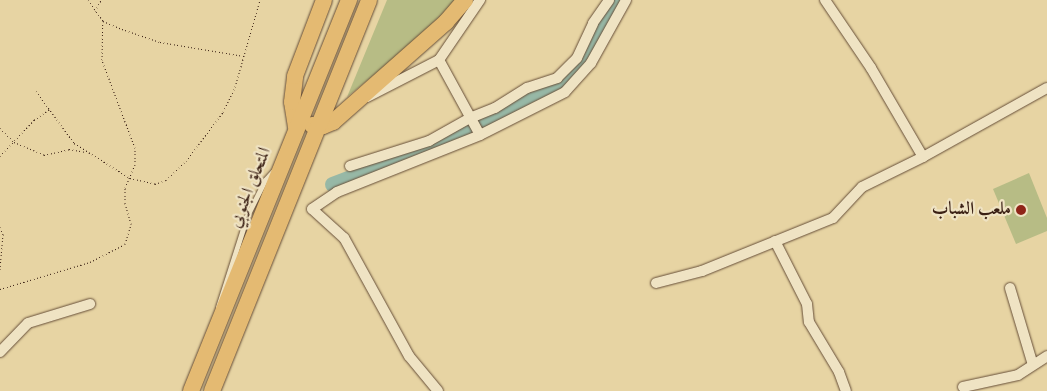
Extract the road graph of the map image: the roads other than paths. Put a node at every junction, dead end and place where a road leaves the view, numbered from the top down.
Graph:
1 (324, 0) edge
2 (349, 0) edge
3 (369, 0) edge
4 (465, 0) edge
5 (480, 0) edge
6 (609, 0) edge
7 (626, 0) edge
8 (825, 0) edge
9 (439, 60) junction
10 (1047, 88) edge
11 (356, 100) junction
12 (470, 118) junction
13 (298, 124) junction
14 (318, 127) junction
15 (480, 135) junction
16 (924, 157) junction
17 (350, 166) dead end
18 (775, 242) junction
19 (656, 283) dead end
20 (1010, 288) dead end
21 (90, 304) dead end
22 (0, 352) edge
23 (1047, 356) edge
24 (1034, 365) junction
25 (963, 387) dead end
26 (190, 391) edge
27 (212, 391) edge
28 (438, 391) edge
29 (846, 391) edge

1 - 13 highway
2 - 13 highway, المتحلق الجنوبي
3 - 14 highway
4 - 11 highway
5 - 9 street
6 - 12 street
7 - 15 street
8 - 16 street
9 - 11 street
9 - 12 street
10 - 16 street
11 - 14 highway
12 - 15 street
12 - 17 street
13 - 14 highway
13 - 26 highway, المتحلق الجنوبي
14 - 27 highway
15 - 28 street
16 - 18 street
18 - 19 street
18 - 29 street
20 - 24 street
21 - 22 street
23 - 24 street
24 - 25 street

